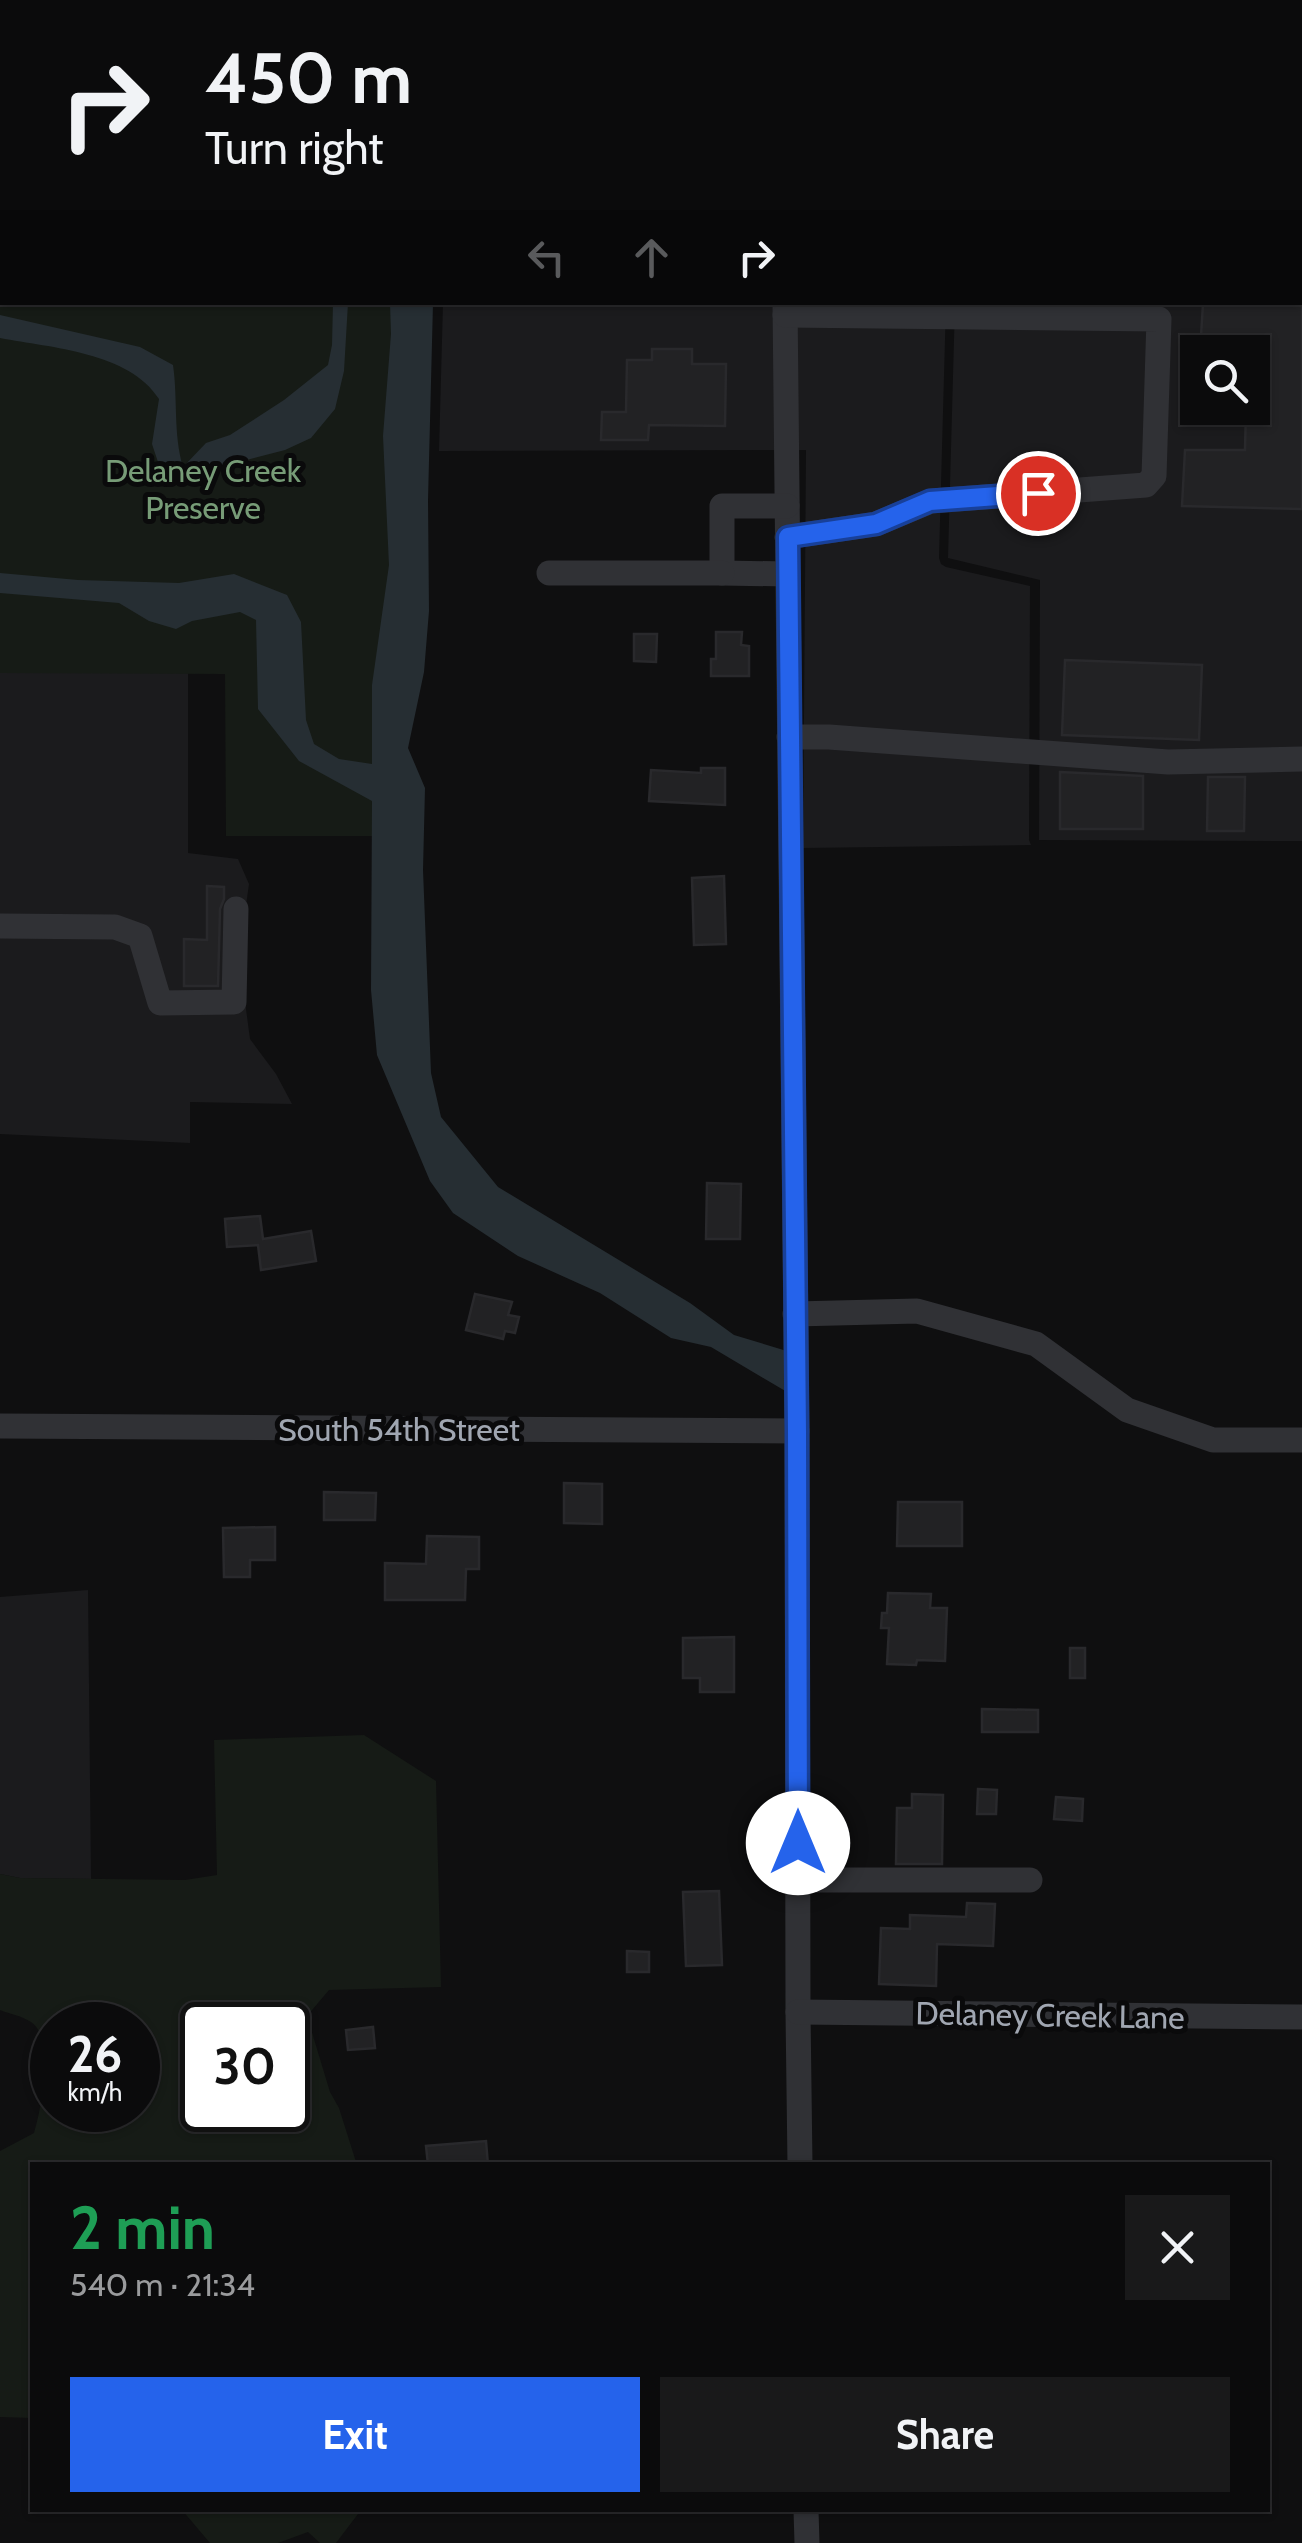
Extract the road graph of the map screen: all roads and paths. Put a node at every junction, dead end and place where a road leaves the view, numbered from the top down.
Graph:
1 (785, 309) edge
2 (787, 506) junction
3 (788, 537) junction
4 (549, 573) dead end
5 (722, 573) junction
6 (788, 574) junction
7 (789, 736) junction
8 (1302, 759) edge
9 (236, 909) dead end
10 (0, 926) edge
11 (795, 1314) junction
12 (0, 1426) edge
13 (797, 1431) junction
14 (1302, 1440) edge
15 (798, 1880) junction
16 (1030, 1880) dead end
17 (798, 2012) junction
18 (1302, 2017) edge
19 (800, 2162) edge
20 (806, 2512) edge
21 (807, 2543) edge

1 - 2 street
1 - 3 street
2 - 3 street
2 - 5 street
3 - 6 street
4 - 5 street
5 - 6 street
6 - 7 street
7 - 8 street
7 - 11 street
9 - 10 street
11 - 13 street
11 - 14 street
12 - 13 street, South 54th Street
13 - 15 street
15 - 16 street
15 - 17 street
17 - 18 street, Delaney Creek Lane
17 - 19 street
20 - 21 street

